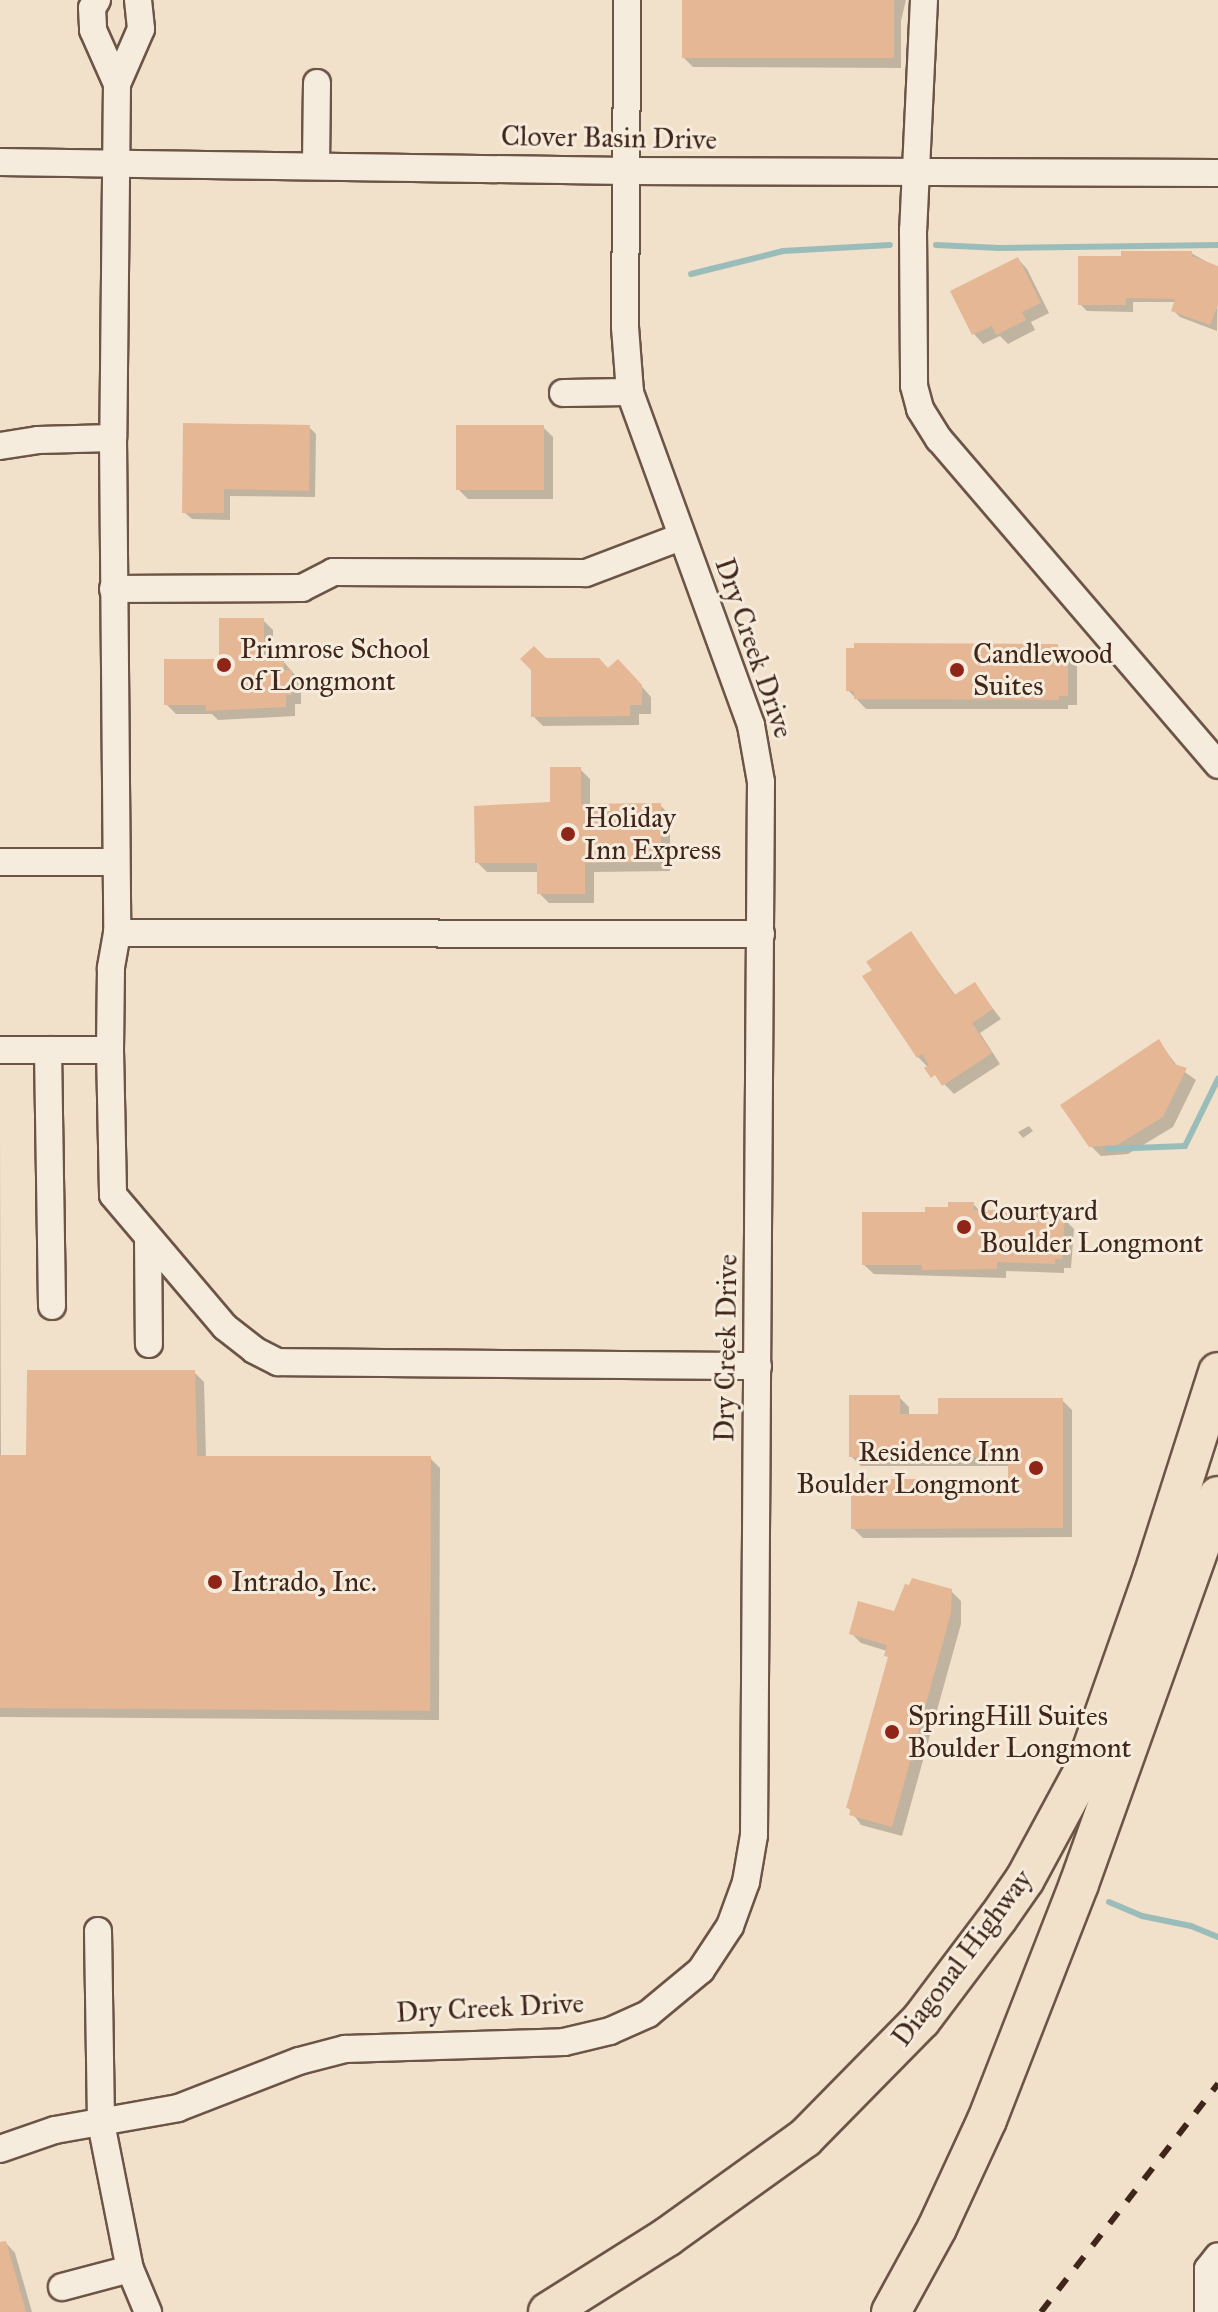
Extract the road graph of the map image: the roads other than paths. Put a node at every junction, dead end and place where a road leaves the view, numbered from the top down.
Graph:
1 (97, 0) edge
2 (138, 0) edge
3 (627, 0) edge
4 (924, 0) edge
5 (317, 83) dead end
6 (117, 84) junction
7 (0, 162) edge
8 (117, 164) junction
9 (316, 165) junction
10 (1215, 169) edge
11 (627, 171) junction
12 (916, 172) junction
13 (630, 392) junction
14 (563, 393) dead end
15 (113, 438) junction
16 (0, 446) edge
17 (681, 537) junction
18 (113, 589) junction
19 (1218, 765) edge
20 (0, 862) edge
21 (116, 862) junction
22 (117, 933) junction
23 (761, 934) junction
24 (0, 1050) edge
25 (48, 1050) junction
26 (110, 1050) junction
27 (148, 1238) junction
28 (52, 1306) dead end
29 (149, 1344) dead end
30 (758, 1366) junction
31 (1218, 1372) edge
32 (1218, 1496) edge
33 (98, 1931) dead end
34 (101, 2123) junction
35 (0, 2149) edge
36 (1218, 2256) edge
37 (130, 2269) junction
38 (62, 2287) dead end
39 (148, 2312) edge
40 (548, 2312) edge
41 (891, 2312) edge
42 (1208, 2312) edge

1 - 6 street
2 - 6 street
3 - 11 street, Dry Creek Drive
4 - 12 street
5 - 9 street
6 - 8 street
7 - 8 street, Clover Basin Drive
8 - 9 street, Clover Basin Drive
8 - 15 street
9 - 11 street, Clover Basin Drive
10 - 12 street, Clover Basin Drive
11 - 12 street, Clover Basin Drive
11 - 13 street, Dry Creek Drive
12 - 19 street
13 - 14 street
13 - 17 street, Dry Creek Drive
15 - 16 street
15 - 18 street
17 - 18 street
17 - 23 street, Dry Creek Drive
18 - 21 street
20 - 21 street
21 - 22 street
22 - 23 street
22 - 26 street
23 - 30 street, Dry Creek Drive
24 - 25 street
25 - 26 street
25 - 28 street
26 - 27 street
27 - 29 street
27 - 30 street
30 - 34 street, Dry Creek Drive
31 - 40 highway, Diagonal Highway
32 - 41 highway, Diagonal Highway
33 - 34 street
34 - 35 street, Dry Creek Drive
34 - 37 street
36 - 42 street
37 - 38 street
37 - 39 street

